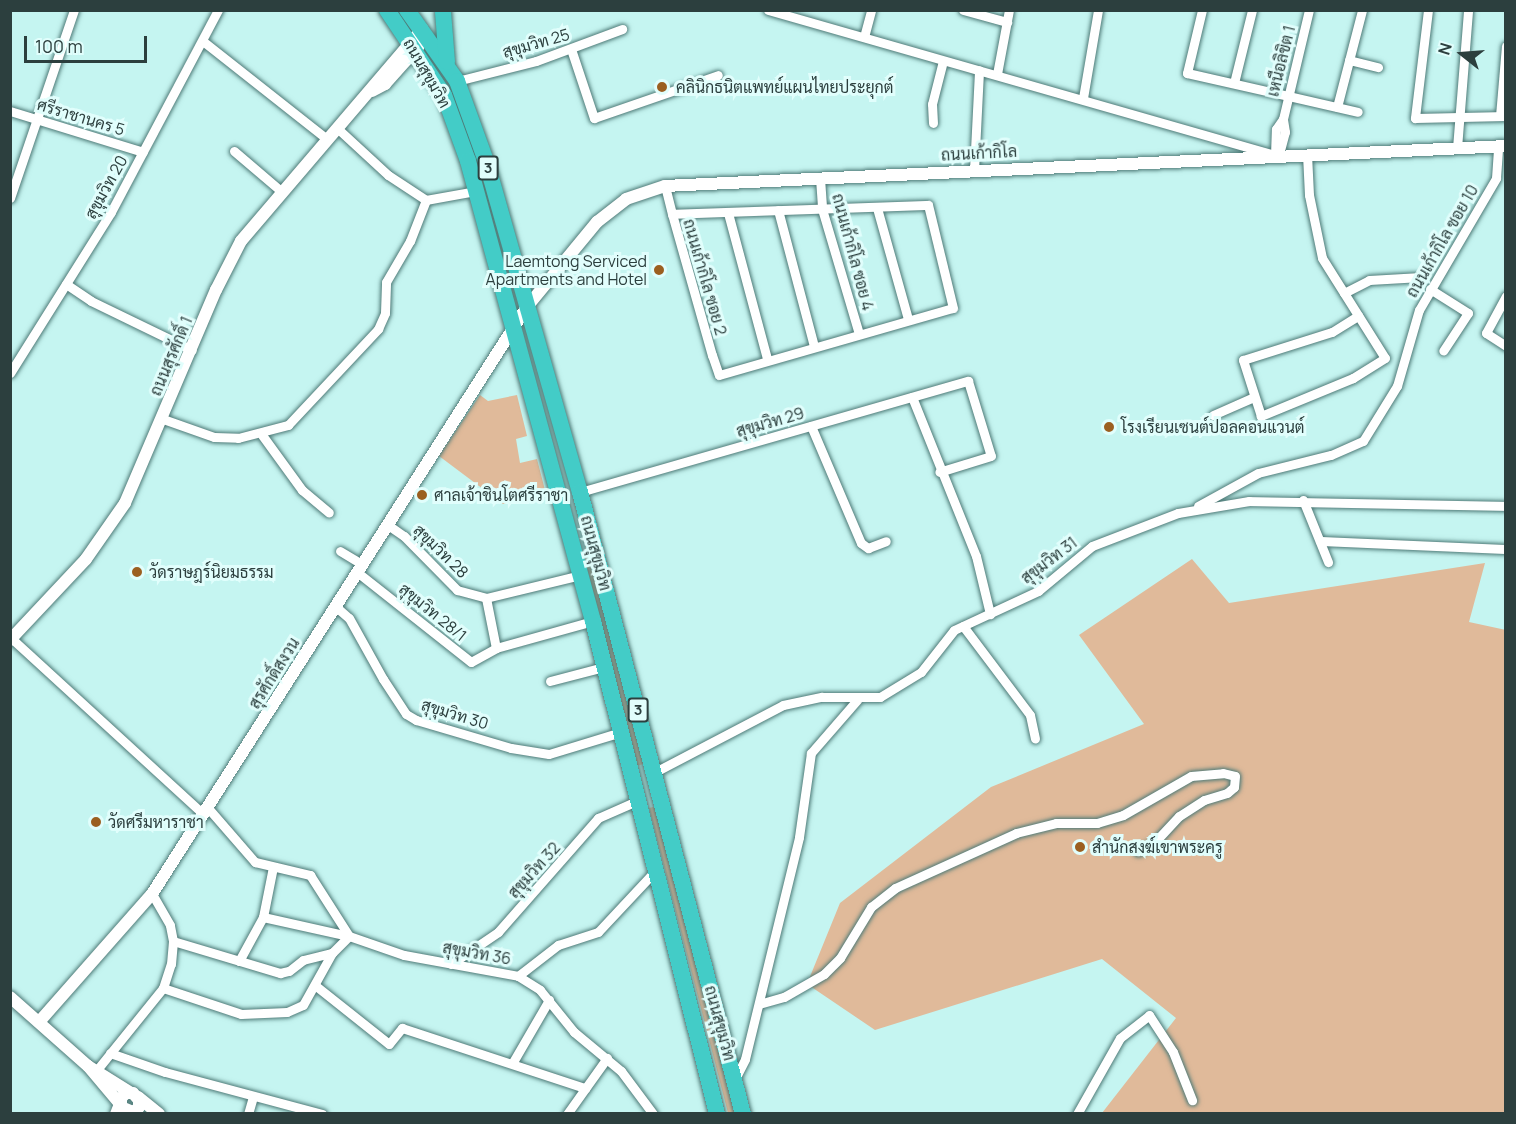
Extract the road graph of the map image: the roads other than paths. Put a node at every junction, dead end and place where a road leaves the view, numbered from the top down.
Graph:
1 (74, 10) edge
2 (218, 10) edge
3 (387, 10) edge
4 (407, 10) edge
5 (768, 10) edge
6 (871, 10) edge
7 (963, 10) edge
8 (1009, 10) edge
9 (1098, 10) edge
10 (1202, 10) edge
11 (1252, 10) edge
12 (1309, 10) edge
13 (1362, 10) edge
14 (1428, 10) edge
15 (1468, 10) edge
16 (443, 11) edge
17 (799, 15) edge
18 (1007, 22) junction
19 (621, 29) dead end
20 (864, 37) junction
21 (419, 39) junction
22 (204, 42) junction
23 (1506, 46) edge
24 (571, 49) junction
25 (1349, 60) junction
26 (943, 61) junction
27 (448, 65) junction
28 (1378, 67) dead end
29 (979, 70) junction
30 (997, 74) junction
31 (718, 75) dead end
32 (457, 81) junction
33 (1234, 83) junction
34 (1288, 95) junction
35 (1083, 98) junction
36 (1337, 107) junction
37 (10, 111) edge
38 (1358, 112) dead end
39 (1503, 116) edge
40 (1458, 118) junction
41 (38, 119) junction
42 (933, 123) dead end
43 (337, 128) junction
44 (327, 139) junction
45 (1502, 146) edge
46 (1457, 148) junction
47 (234, 151) dead end
48 (143, 152) junction
49 (1306, 154) junction
50 (1277, 155) junction
51 (974, 170) junction
52 (819, 178) junction
53 (665, 186) junction
54 (476, 191) junction
55 (282, 192) junction
56 (10, 198) edge
57 (426, 200) junction
58 (877, 208) junction
59 (822, 209) junction
60 (778, 210) junction
61 (728, 213) junction
62 (672, 214) junction
63 (1421, 277) dead end
64 (66, 284) junction
65 (1430, 289) junction
66 (1344, 294) junction
67 (1506, 296) edge
68 (526, 308) junction
69 (1358, 316) junction
70 (909, 319) junction
71 (514, 325) junction
72 (859, 334) junction
73 (814, 346) junction
74 (1506, 346) edge
75 (192, 350) junction
76 (1443, 351) dead end
77 (767, 359) junction
78 (10, 373) edge
79 (912, 397) junction
80 (1254, 397) junction
81 (1213, 415) dead end
82 (163, 419) junction
83 (811, 426) junction
84 (262, 435) junction
85 (939, 472) junction
86 (580, 492) junction
87 (1303, 500) junction
88 (1506, 506) edge
89 (1191, 510) junction
90 (329, 513) dead end
91 (388, 525) junction
92 (886, 541) dead end
93 (1320, 541) junction
94 (1506, 549) edge
95 (340, 552) dead end
96 (1328, 562) dead end
97 (360, 568) junction
98 (580, 575) junction
99 (486, 598) junction
100 (335, 606) junction
101 (990, 614) junction
102 (593, 621) junction
103 (963, 626) junction
104 (11, 638) edge
105 (496, 648) junction
106 (604, 667) junction
107 (550, 681) dead end
108 (857, 700) junction
109 (621, 732) junction
110 (1035, 738) dead end
111 (655, 772) junction
112 (639, 800) junction
113 (205, 811) junction
114 (1138, 851) dead end
115 (273, 867) junction
116 (656, 870) junction
117 (152, 894) junction
118 (263, 917) junction
119 (349, 936) junction
120 (174, 941) junction
121 (332, 953) junction
122 (239, 961) junction
123 (452, 964) junction
124 (518, 976) junction
125 (316, 986) junction
126 (163, 988) junction
127 (11, 999) edge
128 (549, 1000) junction
129 (759, 1004) junction
130 (39, 1022) junction
131 (110, 1053) junction
132 (607, 1058) junction
133 (513, 1062) junction
134 (92, 1068) junction
135 (735, 1079) junction
136 (585, 1088) junction
137 (134, 1095) junction
138 (253, 1097) junction
139 (1192, 1100) dead end
140 (117, 1110) edge
141 (133, 1112) edge
142 (152, 1113) edge
143 (159, 1113) edge
144 (248, 1113) edge
145 (321, 1113) edge
146 (567, 1113) edge
147 (652, 1113) edge
148 (717, 1113) edge
149 (743, 1113) edge
150 (1077, 1113) edge

1 - 41 street
2 - 22 street, สุขุมวิท 20
3 - 21 highway, ถนนสุขุมวิท / 3
4 - 21 highway, ถนนสุขุมวิท / 3
5 - 17 street
6 - 20 street
7 - 18 street
8 - 18 street
9 - 35 street
10 - 33 street
11 - 33 street
12 - 34 street, เหนือลิขิต 1
13 - 25 street
14 - 40 street
15 - 40 street
16 - 27 highway
17 - 20 street
18 - 30 street
19 - 24 street, สุขุมวิท 25
20 - 26 street
21 - 27 highway, ถนนสุขุมวิท / 3
21 - 43 street, ถนนสุรศักดิ์ 1
21 - 54 highway, ถนนสุขุมวิท / 3
22 - 44 street
22 - 48 street, สุขุมวิท 20
23 - 39 street
24 - 31 street
24 - 32 street, สุขุมวิท 25
25 - 28 street
25 - 36 street
26 - 29 street
26 - 42 street
27 - 32 highway, ถนนสุขุมวิท / 3
29 - 30 street
29 - 51 street
30 - 35 street
32 - 68 highway, ถนนสุขุมวิท / 3
33 - 34 street
34 - 36 street
34 - 50 street, เหนือลิขิต 1
35 - 50 street
36 - 38 street
37 - 41 street, ศรีราชานคร 5
39 - 40 street
40 - 46 street
41 - 48 street, ศรีราชานคร 5
41 - 56 street
43 - 44 street, ถนนสุรศักดิ์ 1
43 - 57 street
44 - 55 street, ถนนสุรศักดิ์ 1
45 - 46 street, ถนนเก้ากิโล
45 - 65 street, ถนนเก้ากิโล ซอย 10
46 - 49 street, ถนนเก้ากิโล
47 - 55 street
48 - 64 street, สุขุมวิท 20
49 - 50 street, ถนนเก้ากิโล
49 - 66 street
50 - 51 street, ถนนเก้ากิโล
51 - 52 street, ถนนเก้ากิโล
52 - 53 street, ถนนเก้ากิโล
52 - 59 street, ถนนเก้ากิโล ซอย 4
53 - 62 street, ถนนเก้ากิโล ซอย 2
53 - 68 street, ถนนเก้ากิโล
54 - 57 street
54 - 71 highway, ถนนสุขุมวิท / 3
55 - 75 street, ถนนสุรศักดิ์ 1
57 - 84 street
58 - 59 street
58 - 70 street
58 - 70 street
59 - 60 street
59 - 72 street, ถนนเก้ากิโล ซอย 4
60 - 61 street
60 - 73 street
61 - 62 street
61 - 77 street
62 - 77 street, ถนนเก้ากิโล ซอย 2
63 - 66 street
64 - 75 street
64 - 78 street, สุขุมวิท 20
65 - 76 street
65 - 89 street, ถนนเก้ากิโล ซอย 10
66 - 69 street
67 - 74 street
68 - 71 street, ถนนเก้ากิโล
68 - 86 highway, ถนนสุขุมวิท / 3
69 - 80 street
69 - 80 street
70 - 72 street
71 - 91 street, สุรศักดิ์สงวน
71 - 98 highway, ถนนสุขุมวิท / 3
72 - 73 street
73 - 77 street
75 - 82 street, ถนนสุรศักดิ์ 1
79 - 83 street, สุขุมวิท 29
79 - 85 street
79 - 85 street, สุขุมวิท 29
80 - 81 street
82 - 84 street
82 - 104 street, ถนนสุรศักดิ์ 1
83 - 86 street, สุขุมวิท 29
83 - 92 street
84 - 90 street
85 - 101 street
86 - 111 highway, ถนนสุขุมวิท / 3
87 - 88 street, สุขุมวิท 31
87 - 89 street, สุขุมวิท 31
87 - 93 street
89 - 101 street, สุขุมวิท 31
91 - 97 street, สุรศักดิ์สงวน
91 - 99 street, สุขุมวิท 28
93 - 94 street
93 - 96 street
95 - 97 street
97 - 100 street, สุรศักดิ์สงวน
97 - 105 street, สุขุมวิท 28/1
98 - 99 street, สุขุมวิท 28
98 - 102 highway, ถนนสุขุมวิท / 3
99 - 105 street
100 - 109 street, สุขุมวิท 30
100 - 113 street, สุรศักดิ์สงวน
101 - 103 street, สุขุมวิท 31
102 - 105 street, สุขุมวิท 28/1
102 - 106 highway, ถนนสุขุมวิท / 3
103 - 108 street, สุขุมวิท 31
103 - 110 street
104 - 113 street
106 - 107 street
106 - 109 highway, ถนนสุขุมวิท / 3
108 - 111 street, สุขุมวิท 31
108 - 129 street
109 - 112 highway, ถนนสุขุมวิท / 3
111 - 135 highway, ถนนสุขุมวิท / 3
112 - 116 highway, ถนนสุขุมวิท / 3
112 - 123 street, สุขุมวิท 32
113 - 115 street
113 - 117 street, สุรศักดิ์สงวน
114 - 129 street
115 - 118 street
115 - 119 street
116 - 124 street
116 - 148 highway, ถนนสุขุมวิท / 3
117 - 120 street
117 - 130 street, สุรศักดิ์สงวน
118 - 119 street, สุขุมวิท 36
118 - 122 street
119 - 121 street
119 - 123 street, สุขุมวิท 36
120 - 122 street
120 - 126 street
121 - 122 street
121 - 125 street
123 - 124 street, สุขุมวิท 36
124 - 128 street, สุขุมวิท 36
125 - 126 street
125 - 133 street
126 - 131 street
127 - 130 street
128 - 132 street, สุขุมวิท 36
128 - 133 street
129 - 135 street
130 - 134 street
131 - 134 street
131 - 138 street
132 - 136 street
132 - 147 street, สุขุมวิท 36
133 - 136 street
134 - 137 street
134 - 140 street
135 - 149 highway, ถนนสุขุมวิท / 3
136 - 146 street
137 - 140 street
137 - 141 street
137 - 143 street
138 - 144 street
138 - 145 street
139 - 150 street
140 - 141 street
141 - 142 street

